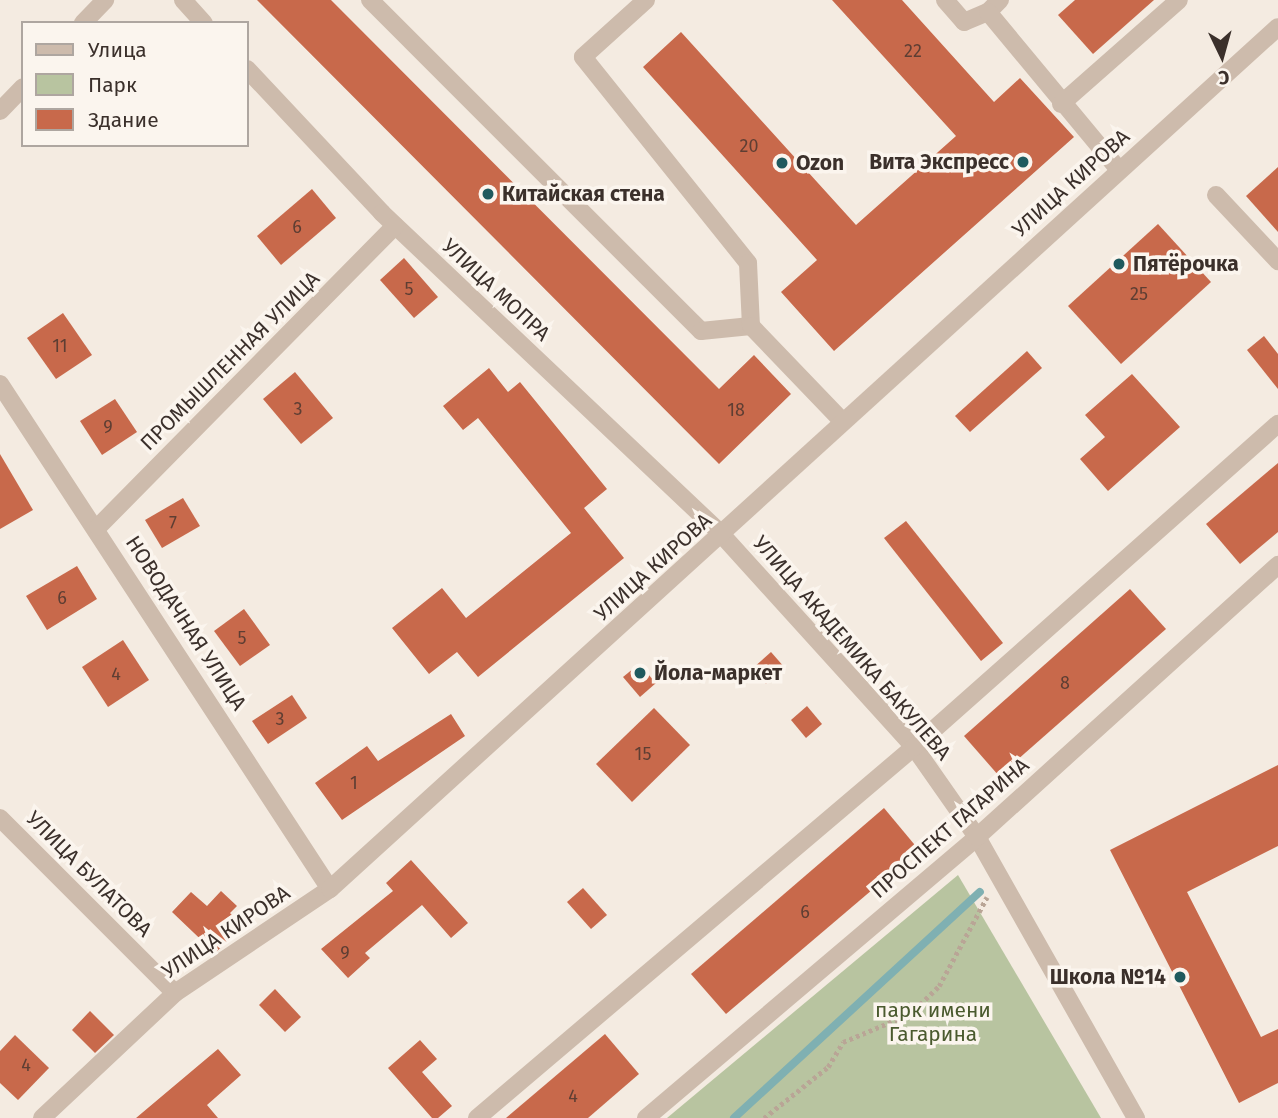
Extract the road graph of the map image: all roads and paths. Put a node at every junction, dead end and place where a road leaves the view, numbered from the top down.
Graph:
1 (105, 0) edge
2 (183, 0) edge
3 (370, 0) edge
4 (646, 0) edge
5 (945, 0) edge
6 (1179, 0) edge
7 (994, 6) edge
8 (85, 21) edge
9 (202, 21) edge
10 (1278, 27) edge
11 (248, 70) edge
12 (21, 89) edge
13 (1060, 104) junction
14 (0, 111) edge
15 (1119, 170) junction
16 (1216, 195) dead end
17 (395, 226) junction
18 (1278, 261) edge
19 (751, 326) junction
20 (0, 384) edge
21 (841, 420) junction
22 (1278, 424) edge
23 (98, 527) junction
24 (722, 535) junction
25 (1278, 565) edge
26 (914, 747) junction
27 (0, 818) edge
28 (976, 837) junction
29 (998, 875) junction
30 (330, 889) junction
31 (174, 993) junction
32 (42, 1118) edge
33 (478, 1118) edge
34 (646, 1118) edge
35 (764, 1118) edge
36 (1136, 1118) edge

1 - 8 street
2 - 9 street
3 - 19 street
4 - 19 street
5 - 7 street
6 - 13 street
7 - 13 street
10 - 15 street, УЛИЦА КИРОВА
11 - 17 street, УЛИЦА МОПРА
12 - 14 street
13 - 15 street
15 - 21 street, УЛИЦА КИРОВА
16 - 18 street
17 - 23 street, ПРОМЫШЛЕННАЯ УЛИЦА
17 - 24 street, УЛИЦА МОПРА
19 - 21 street
20 - 23 street, НОВОДАЧНАЯ УЛИЦА
21 - 24 street, УЛИЦА КИРОВА
22 - 26 street
23 - 30 street, НОВОДАЧНАЯ УЛИЦА
24 - 26 street, УЛИЦА АКАДЕМИКА БАКУЛЕВА
24 - 30 street, УЛИЦА КИРОВА
25 - 28 street, ПРОСПЕКТ ГАГАРИНА
26 - 28 street, УЛИЦА АКАДЕМИКА БАКУЛЕВА
26 - 33 street
27 - 31 street, УЛИЦА БУЛАТОВА
28 - 29 street, УЛИЦА АКАДЕМИКА БАКУЛЕВА
28 - 34 street, ПРОСПЕКТ ГАГАРИНА
29 - 35 path
29 - 36 street, УЛИЦА АКАДЕМИКА БАКУЛЕВА
30 - 31 street, УЛИЦА КИРОВА
31 - 32 street, УЛИЦА КИРОВА

